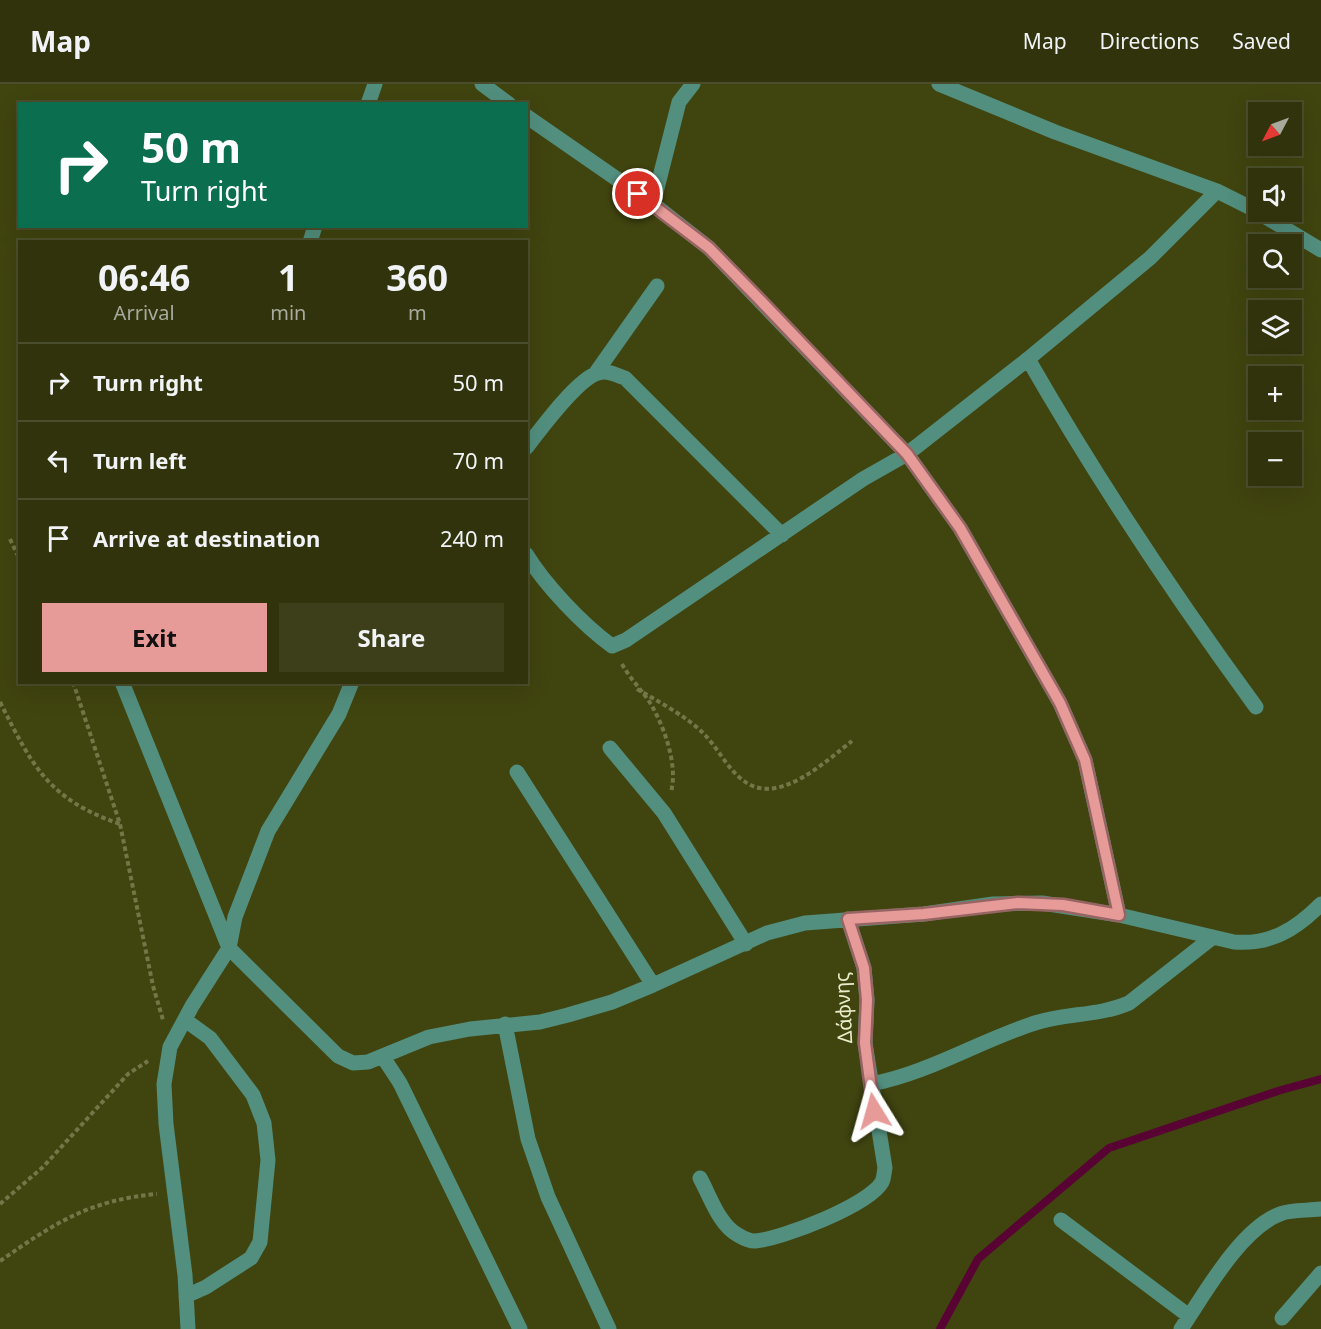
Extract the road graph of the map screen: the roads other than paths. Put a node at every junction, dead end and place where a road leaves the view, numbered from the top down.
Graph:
1 (375, 84) edge
2 (482, 84) edge
3 (693, 84) edge
4 (947, 85) edge
5 (369, 102) edge
6 (506, 102) edge
7 (528, 117) edge
8 (1217, 191) junction
9 (653, 204) junction
10 (1321, 250) edge
11 (657, 286) dead end
12 (1028, 359) junction
13 (595, 374) junction
14 (528, 446) edge
15 (907, 454) junction
16 (782, 535) junction
17 (528, 557) edge
18 (123, 684) edge
19 (350, 684) edge
20 (1256, 707) dead end
21 (610, 748) dead end
22 (517, 772) dead end
23 (1321, 904) edge
24 (1119, 915) junction
25 (848, 919) junction
26 (1213, 937) junction
27 (746, 944) junction
28 (229, 948) junction
29 (653, 985) junction
30 (185, 1020) junction
31 (505, 1024) junction
32 (383, 1057) junction
33 (871, 1084) junction
34 (700, 1178) dead end
35 (1321, 1209) edge
36 (1061, 1220) dead end
37 (1321, 1273) edge
38 (186, 1296) junction
39 (1282, 1318) dead end
40 (1185, 1323) edge
41 (188, 1329) edge
42 (520, 1329) edge
43 (609, 1329) edge

1 - 5 street
2 - 6 street
3 - 9 street
4 - 8 street
7 - 9 street
8 - 10 street
8 - 12 street
9 - 15 street
11 - 13 street
12 - 15 street
12 - 20 street
13 - 14 street
13 - 16 street
15 - 16 street
15 - 24 street
16 - 17 street
18 - 28 street
19 - 28 street
21 - 27 street
22 - 29 street
23 - 26 street
24 - 25 street
24 - 26 street
25 - 27 street
25 - 33 street, Δάφνης
26 - 33 street
27 - 29 street
28 - 30 street
28 - 32 street
29 - 31 street
30 - 38 street
30 - 38 street
31 - 32 street
31 - 43 street
32 - 42 street
33 - 34 street, Δάφνης
35 - 40 street
36 - 40 street
37 - 39 street
38 - 41 street

